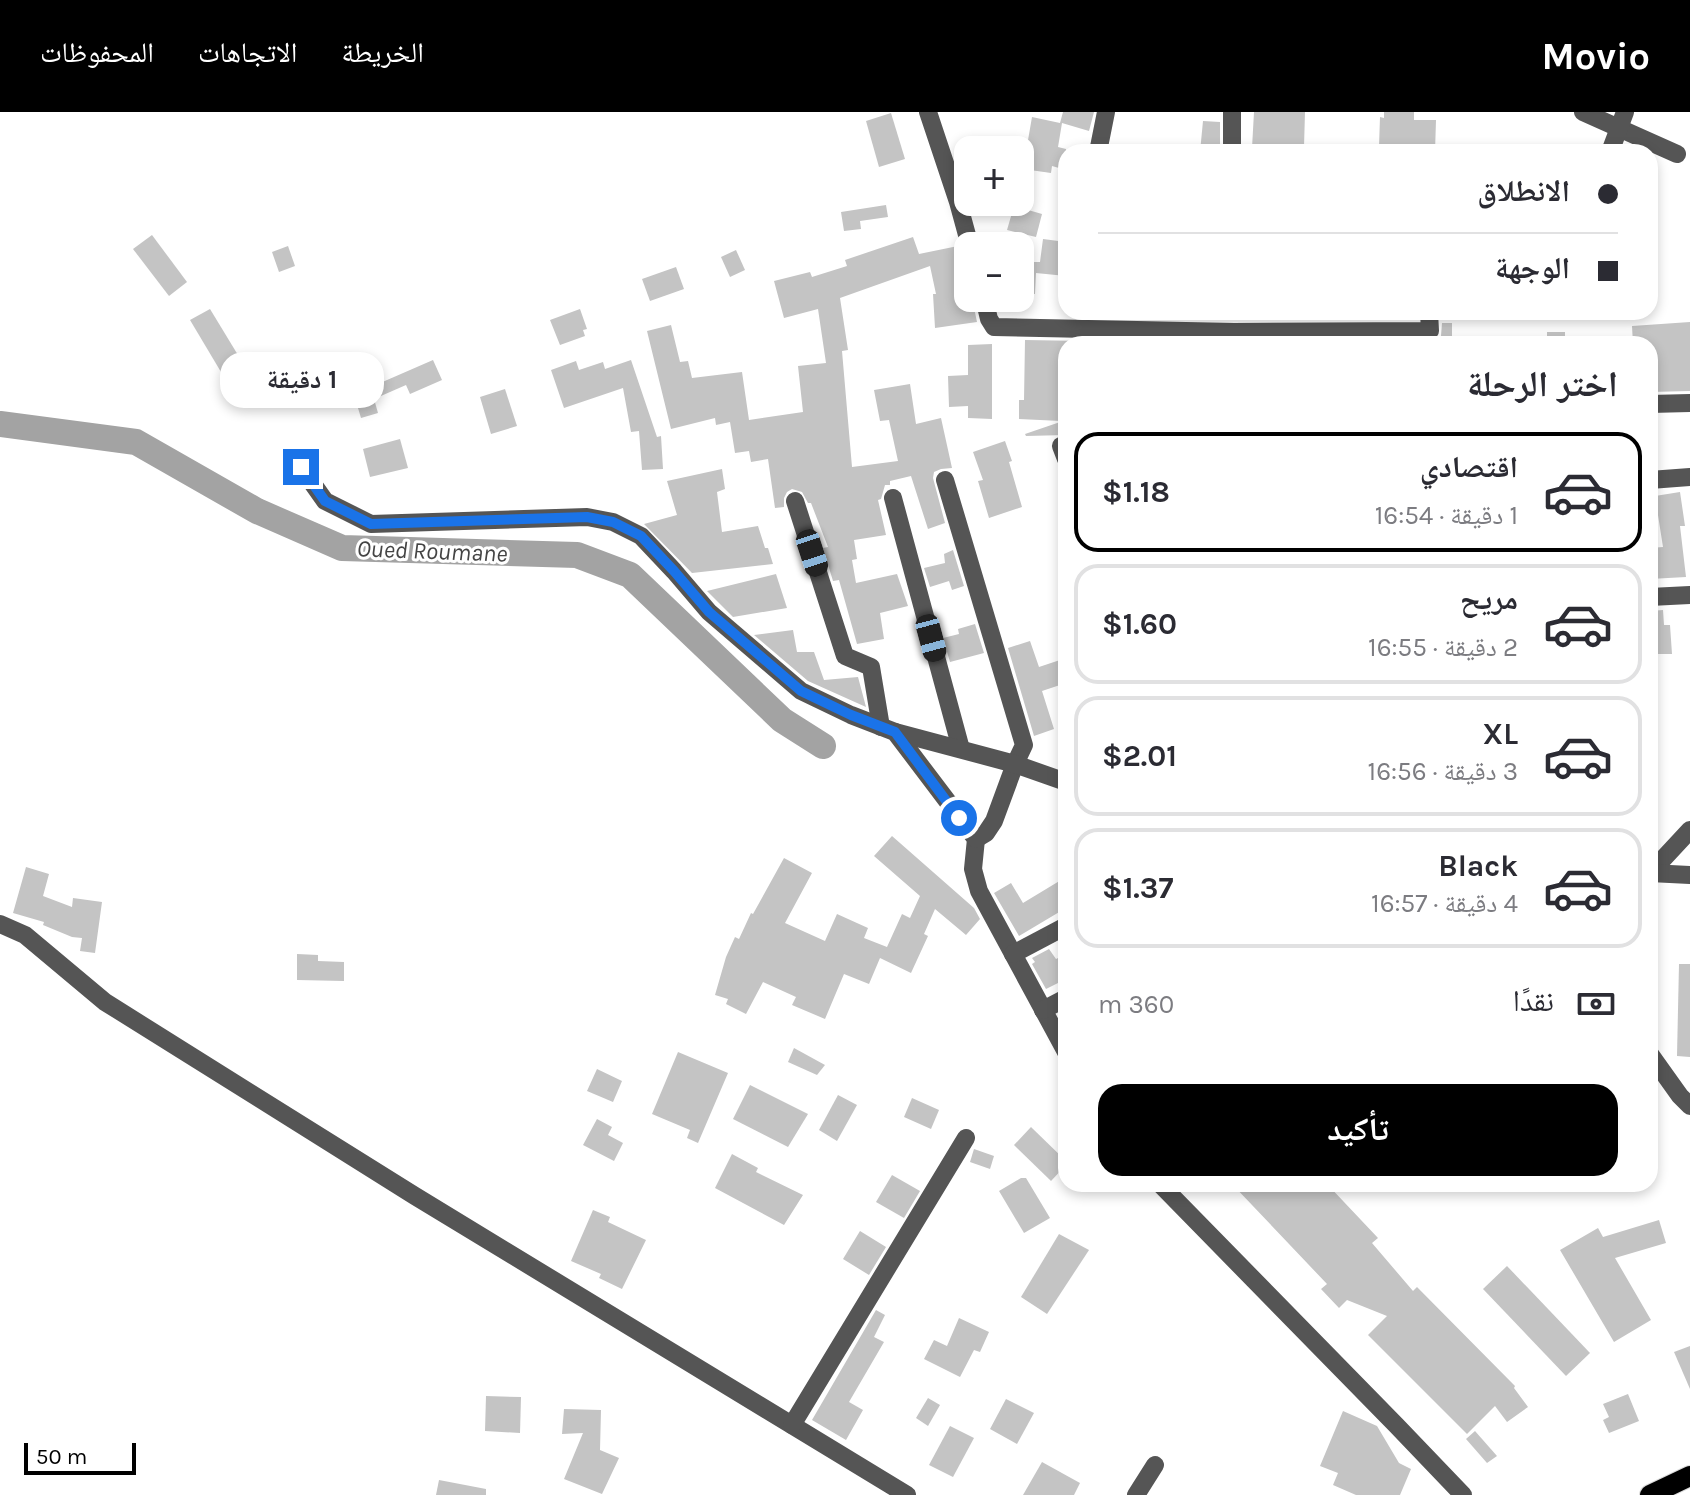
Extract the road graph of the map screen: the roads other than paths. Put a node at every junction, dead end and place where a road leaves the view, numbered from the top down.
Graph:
1 (928, 112) edge
2 (1106, 112) edge
3 (1232, 112) edge
4 (1583, 112) edge
5 (1622, 120) edge
6 (1100, 144) edge
7 (1232, 144) edge
8 (1613, 144) edge
9 (1677, 154) dead end
10 (966, 232) edge
11 (987, 312) edge
12 (1066, 320) edge
13 (1234, 320) edge
14 (1429, 320) edge
15 (1234, 332) junction
16 (1320, 336) edge
17 (1356, 336) edge
18 (1690, 403) edge
19 (1658, 404) edge
20 (301, 467) dead end
21 (1690, 477) edge
22 (1658, 479) edge
23 (945, 480) dead end
24 (893, 498) dead end
25 (795, 501) dead end
26 (1690, 595) edge
27 (1658, 597) edge
28 (888, 729) junction
29 (961, 749) junction
30 (1015, 764) junction
31 (1058, 779) edge
32 (1690, 830) edge
33 (976, 839) junction
34 (1658, 864) edge
35 (1658, 873) edge
36 (1690, 875) edge
37 (0, 924) edge
38 (1058, 930) edge
39 (1013, 954) junction
40 (1058, 1002) edge
41 (1043, 1010) junction
42 (1058, 1037) edge
43 (1658, 1065) edge
44 (1690, 1106) edge
45 (966, 1138) dead end
46 (1168, 1192) edge
47 (792, 1425) junction
48 (1155, 1465) dead end
49 (1690, 1476) edge
50 (907, 1495) edge
51 (1136, 1495) edge
52 (1463, 1495) edge
53 (1650, 1495) edge

1 - 10 street
2 - 6 street
3 - 7 street
4 - 5 street
5 - 8 street
5 - 9 street
11 - 12 street
12 - 15 street
13 - 15 street
14 - 17 street
15 - 16 street
18 - 19 street
20 - 28 street
21 - 22 street
23 - 30 street
24 - 29 street
25 - 28 street
26 - 27 street
28 - 29 street
28 - 33 street
29 - 30 street
30 - 31 street
30 - 33 street
32 - 34 street
33 - 39 street
35 - 36 street
37 - 47 street
38 - 39 street
39 - 41 street
40 - 41 street
41 - 42 street
43 - 44 street
45 - 47 street
46 - 52 street
47 - 50 street
48 - 51 street
49 - 53 main road

